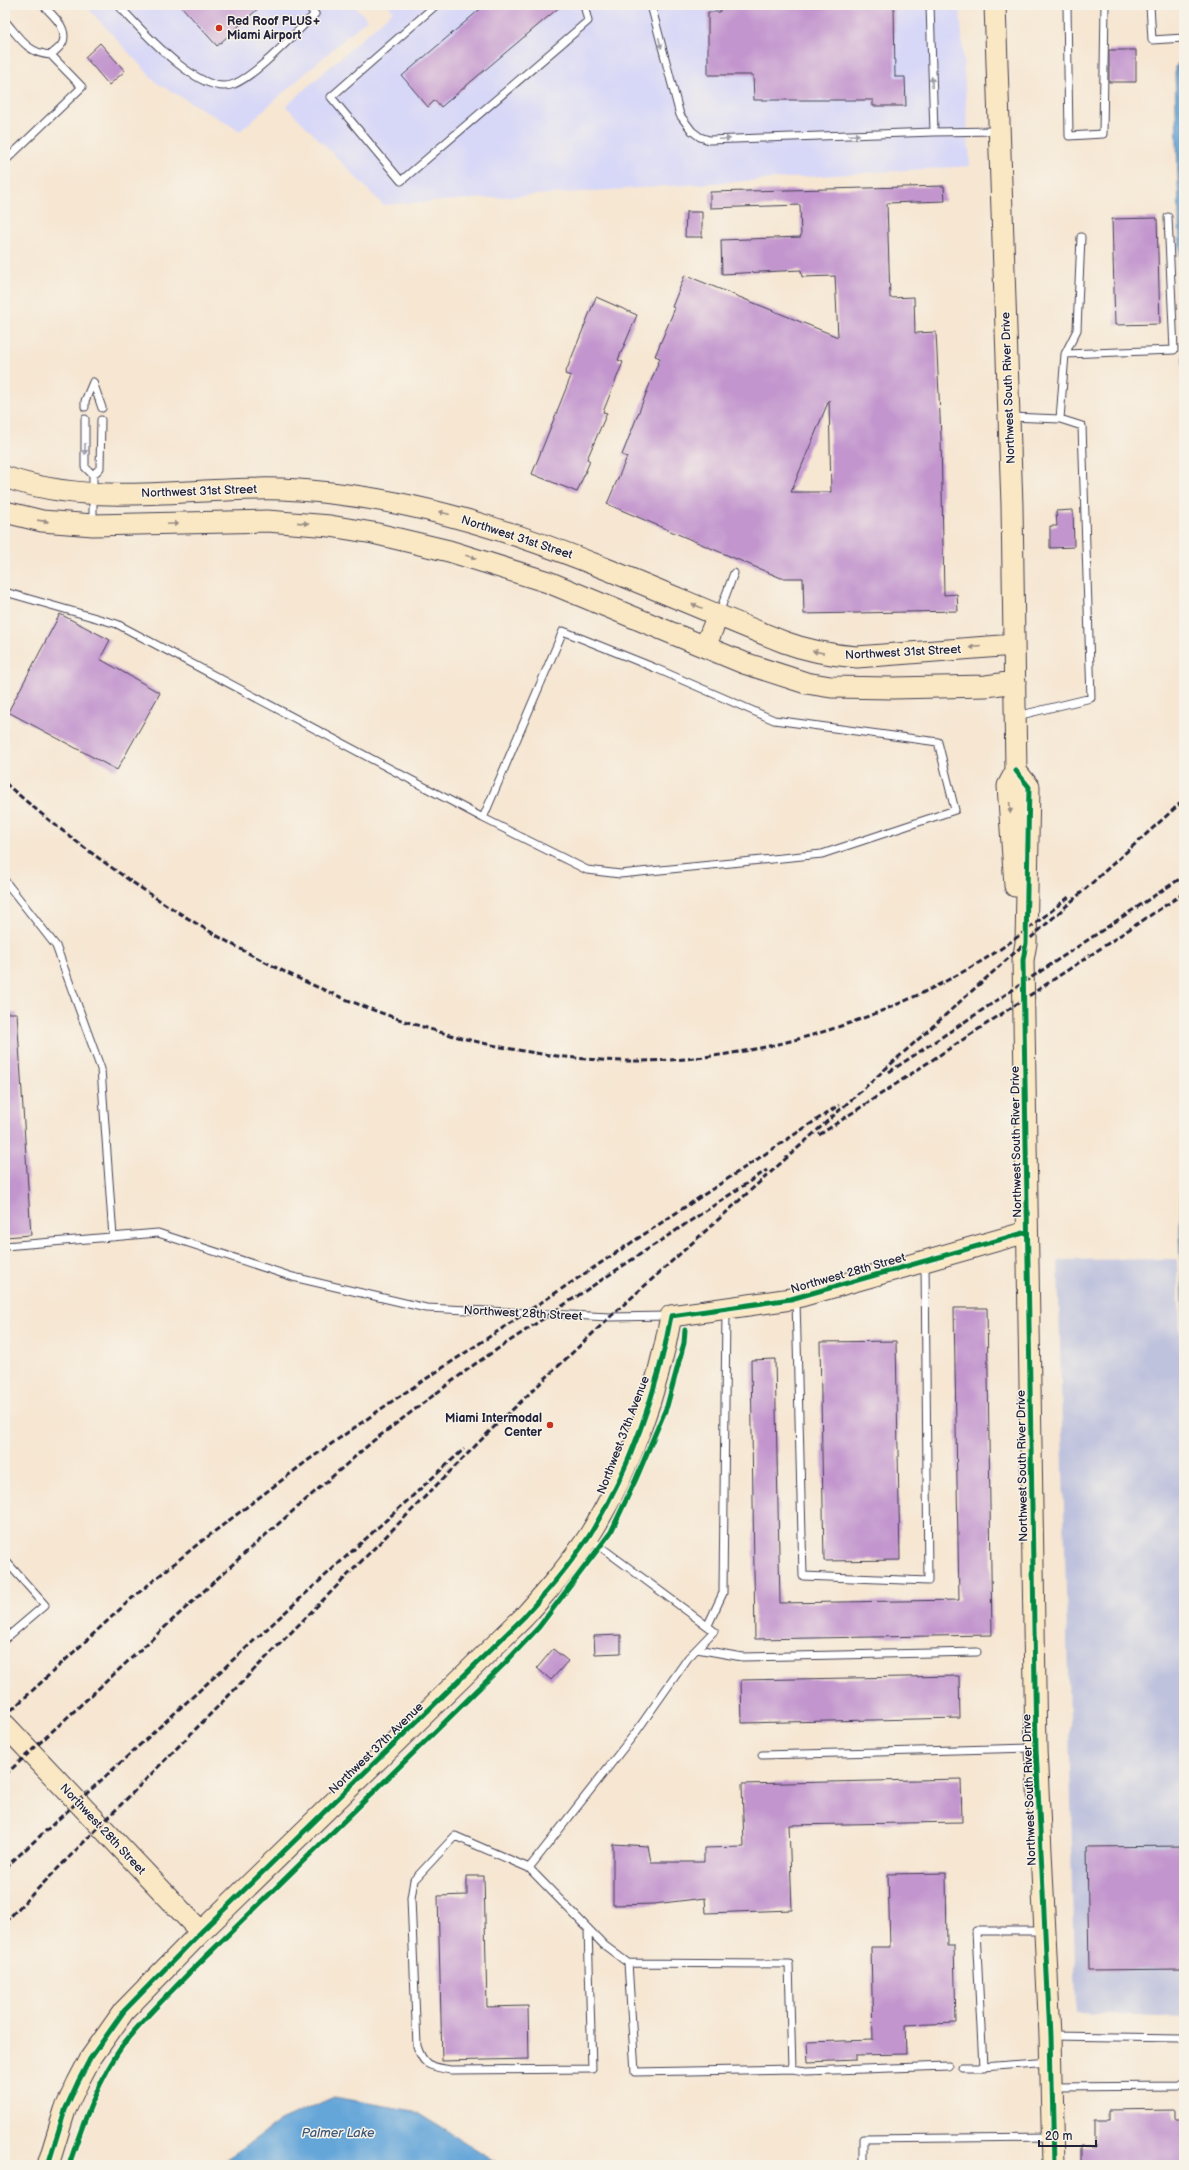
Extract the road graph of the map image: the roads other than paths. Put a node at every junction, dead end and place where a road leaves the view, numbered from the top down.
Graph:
1 (43, 5) edge
2 (118, 5) edge
3 (307, 5) edge
4 (436, 5) edge
5 (584, 5) edge
6 (651, 5) edge
7 (930, 5) edge
8 (995, 5) edge
9 (1067, 5) edge
10 (1105, 5) edge
11 (1150, 5) edge
12 (5, 21) edge
13 (1184, 38) edge
14 (51, 55) junction
15 (999, 131) junction
16 (934, 132) junction
17 (5, 161) edge
18 (1168, 217) dead end
19 (1080, 237) dead end
20 (1065, 354) junction
21 (85, 407) dead end
22 (102, 408) dead end
23 (1009, 416) junction
24 (85, 419) dead end
25 (1060, 419) junction
26 (101, 420) dead end
27 (5, 477) edge
28 (93, 485) junction
29 (5, 512) edge
30 (93, 525) junction
31 (734, 573) dead end
32 (5, 592) edge
33 (718, 615) junction
34 (1014, 645) junction
35 (705, 647) junction
36 (1015, 682) junction
37 (1016, 716) junction
38 (483, 818) junction
39 (5, 881) edge
40 (1027, 1232) junction
41 (113, 1237) junction
42 (5, 1246) edge
43 (925, 1261) junction
44 (796, 1298) junction
45 (726, 1310) junction
46 (671, 1316) junction
47 (588, 1537) junction
48 (5, 1560) edge
49 (708, 1626) junction
50 (5, 1639) edge
51 (698, 1649) junction
52 (977, 1652) dead end
53 (5, 1725) edge
54 (1036, 1748) junction
55 (762, 1755) dead end
56 (529, 1868) junction
57 (588, 1929) junction
58 (1044, 1931) junction
59 (201, 1932) junction
60 (628, 1963) junction
61 (1050, 2036) junction
62 (1184, 2042) edge
63 (1050, 2062) junction
64 (948, 2066) dead end
65 (962, 2066) dead end
66 (983, 2067) junction
67 (792, 2069) junction
68 (1184, 2083) edge
69 (1051, 2087) junction
70 (1052, 2137) junction
71 (48, 2165) edge
72 (863, 2165) edge
73 (1052, 2165) edge

1 - 14 lane
2 - 3 lane
4 - 5 lane
6 -> 16 lane
16 -> 7 lane
8 - 15 street, Northwest South River Drive
9 - 10 lane
11 - 13 lane
12 - 14 lane
14 - 17 lane
15 - 16 lane
15 - 23 street, Northwest South River Drive
18 - 20 lane
19 - 20 lane
20 - 25 lane
21 - 22 lane
23 - 25 lane
23 - 34 street, Northwest South River Drive
24 -> 28 lane
25 - 37 lane
26 - 28 lane
27 - 28 street, Northwest 31st Street
28 - 30 lane
33 -> 28 street, Northwest 31st Street
29 -> 30 street
30 -> 35 street
31 - 33 lane
32 - 38 lane
34 -> 33 street, Northwest 31st Street
33 - 35 street
34 - 36 street, Northwest South River Drive
35 - 36 street
36 - 37 street, Northwest South River Drive
37 - 40 street, Northwest South River Drive
38 - 38 lane
39 - 41 lane
40 - 43 street, Northwest 28th Street
40 - 54 street, Northwest South River Drive
41 - 42 lane, Northwest 28th Street
41 - 46 lane, Northwest 28th Street
43 - 44 street, Northwest 28th Street
43 - 44 lane
44 - 45 street, Northwest 28th Street
45 - 46 street, Northwest 28th Street
45 - 49 lane
46 - 47 street, Northwest 37th Avenue
47 - 49 lane
47 - 59 street, Northwest 37th Avenue
48 - 50 lane
49 - 51 lane
51 - 52 lane
51 - 56 lane
53 - 59 street, Northwest 28th Street
54 - 55 lane
54 - 58 street, Northwest South River Drive
56 - 57 lane
56 - 57 lane
57 - 60 lane
58 - 61 street, Northwest South River Drive
58 - 66 lane
59 - 71 street, Northwest 37th Avenue
60 - 67 lane
60 - 67 lane
61 - 62 lane
61 - 63 street, Northwest South River Drive
63 - 66 lane
63 - 69 street, Northwest South River Drive
64 - 67 lane
65 - 66 lane
68 - 69 lane
69 - 70 street, Northwest South River Drive
70 - 72 lane
70 - 73 street, Northwest South River Drive

